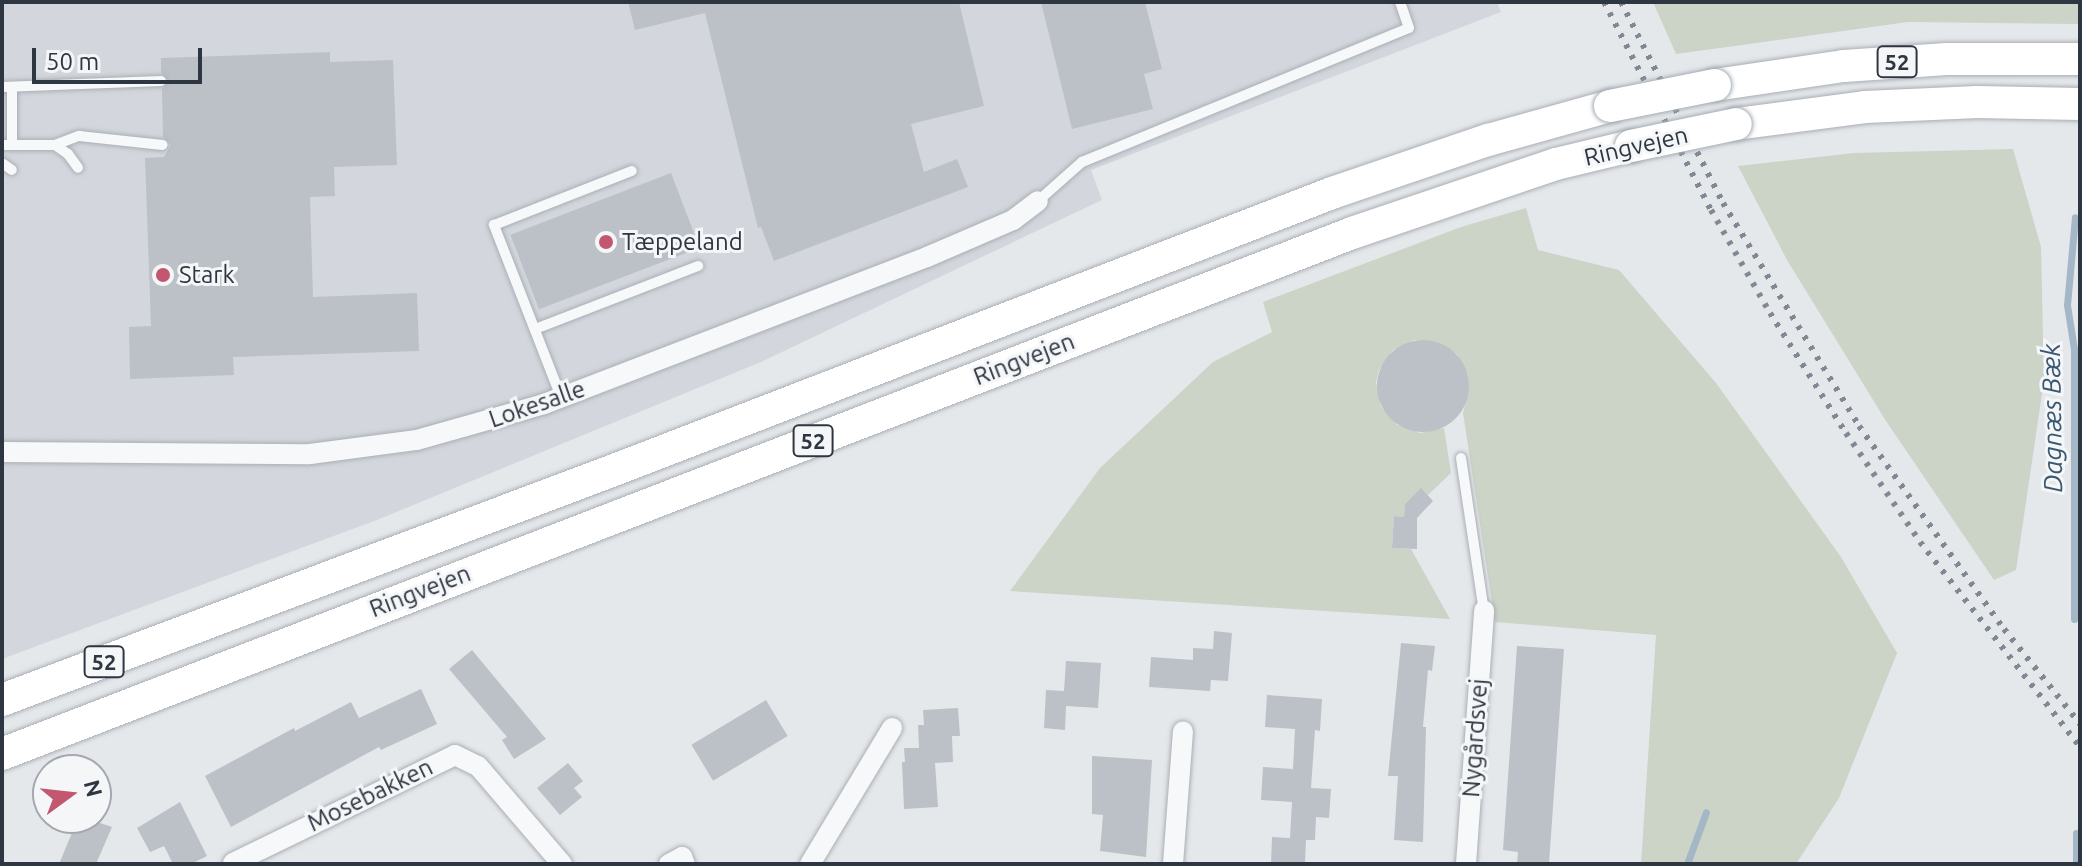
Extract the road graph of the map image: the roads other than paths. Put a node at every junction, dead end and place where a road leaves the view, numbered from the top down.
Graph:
1 (1400, 2) edge
2 (2080, 59) edge
3 (161, 81) dead end
4 (7, 87) edge
5 (2080, 104) edge
6 (7, 145) edge
7 (55, 145) junction
8 (163, 145) dead end
9 (2, 163) edge
10 (78, 168) dead end
11 (12, 170) dead end
12 (632, 171) dead end
13 (1038, 201) joint
14 (698, 266) dead end
15 (535, 329) junction
16 (561, 397) junction
17 (2, 452) edge
18 (1461, 458) dead end
19 (1484, 611) joint
20 (2, 700) edge
21 (892, 728) dead end
22 (1183, 731) dead end
23 (2, 754) edge
24 (233, 863) edge
25 (562, 864) edge
26 (810, 864) edge
27 (1173, 864) edge
28 (1466, 864) edge

1 - 13 lane
2 - 20 main road, Ringvejen / 52, bridge
3 - 4 lane
4 - 6 lane
5 - 23 main road, Ringvejen / 52, bridge
6 - 7 lane
7 - 8 lane
7 - 10 lane
9 - 11 lane
12 - 15 lane
13 - 16 street, Lokesalle
14 - 15 lane
15 - 16 lane
16 - 17 street, Lokesalle
18 - 19 lane
19 - 28 street, Nygårdsvej
21 - 26 street
22 - 27 street
24 - 25 street, Mosebakken

